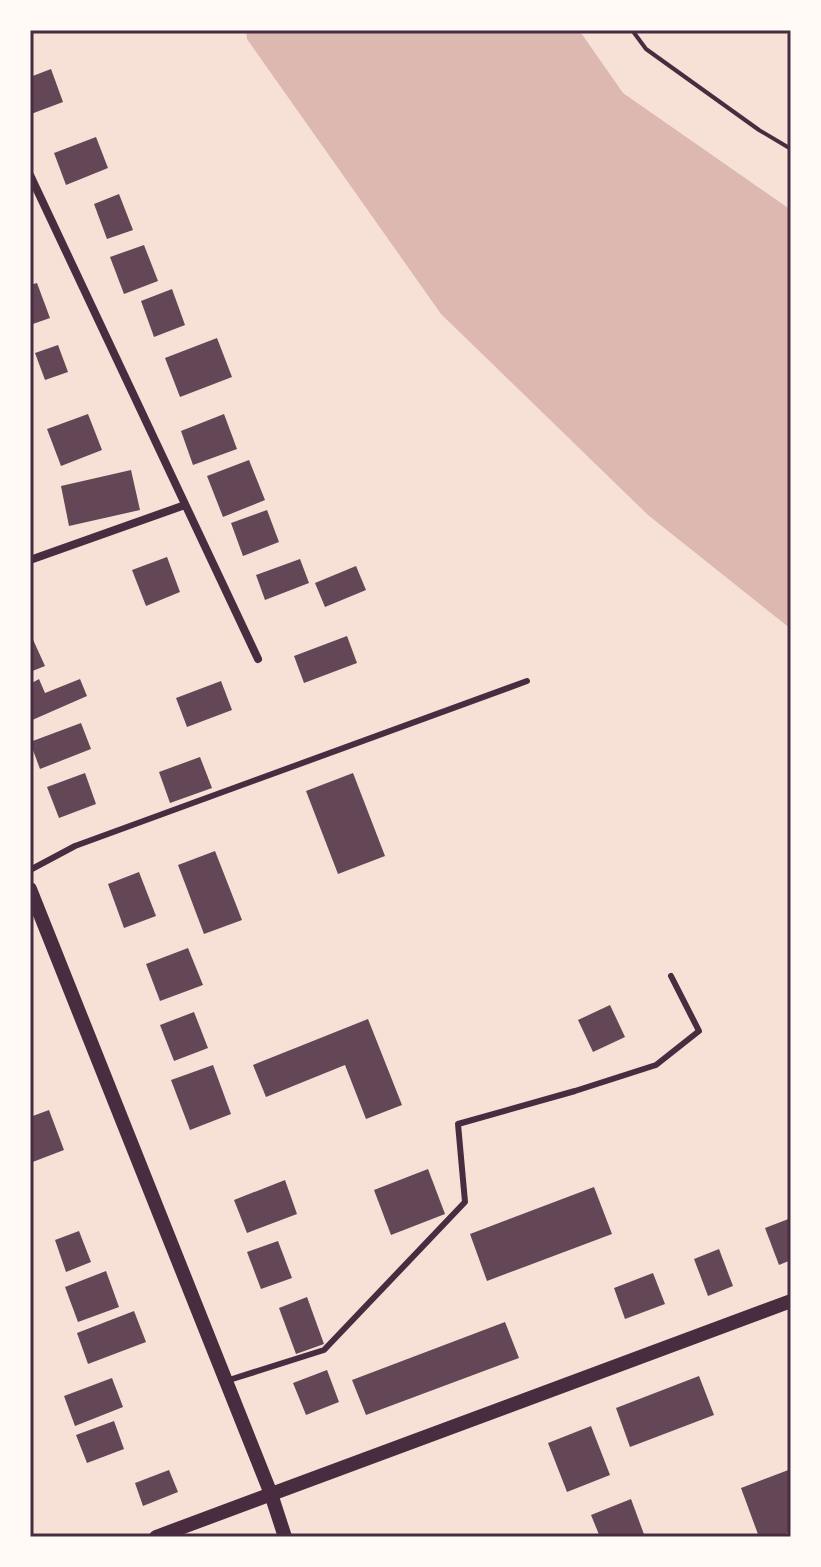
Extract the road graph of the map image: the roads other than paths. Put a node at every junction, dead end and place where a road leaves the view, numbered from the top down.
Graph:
1 (30, 175) edge
2 (185, 505) junction
3 (30, 560) edge
4 (258, 659) dead end
5 (527, 681) dead end
6 (30, 870) edge
7 (30, 889) edge
8 (671, 976) dead end
9 (791, 1301) edge
10 (226, 1381) junction
11 (271, 1494) junction
12 (156, 1537) edge
13 (285, 1537) edge

1 - 2 street
2 - 3 street
2 - 4 street
5 - 6 lane
7 - 10 street
8 - 10 lane
9 - 11 street
10 - 11 street
11 - 12 street
11 - 13 street

